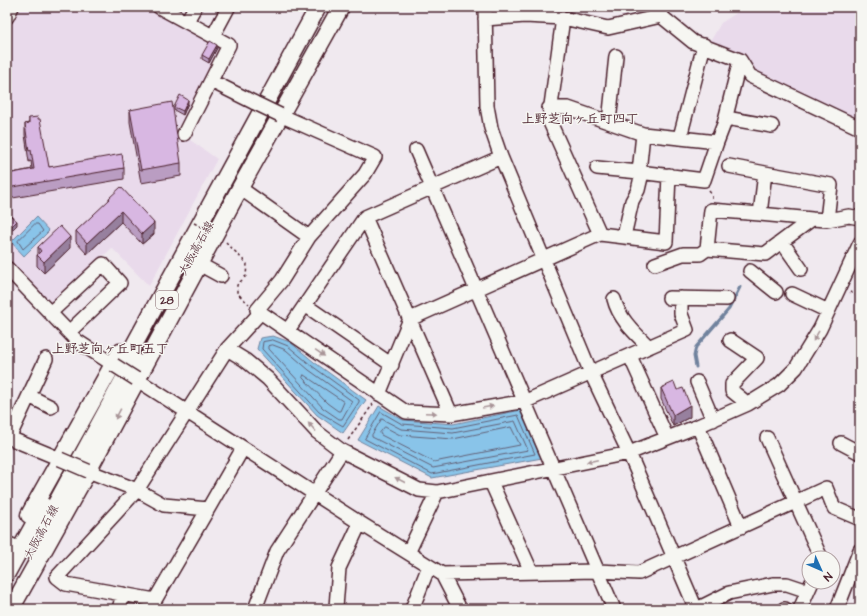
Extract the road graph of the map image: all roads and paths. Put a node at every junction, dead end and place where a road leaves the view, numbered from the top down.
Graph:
1 (12, 7) edge
2 (159, 7) edge
3 (195, 7) edge
4 (307, 7) edge
5 (318, 7) edge
6 (329, 7) edge
7 (341, 7) edge
8 (228, 8) edge
9 (524, 12) edge
10 (660, 12) edge
11 (485, 13) edge
12 (7, 17) edge
13 (563, 18) junction
14 (187, 21) junction
15 (213, 36) junction
16 (704, 45) junction
17 (616, 56) dead end
18 (740, 60) junction
19 (211, 81) junction
20 (255, 103) junction
21 (549, 108) junction
22 (280, 115) junction
23 (726, 118) junction
24 (609, 122) junction
25 (772, 126) dead end
26 (860, 128) edge
27 (184, 134) dead end
28 (643, 134) junction
29 (680, 138) junction
30 (717, 142) junction
31 (416, 150) dead end
32 (501, 157) junction
33 (730, 166) dead end
34 (597, 168) dead end
35 (641, 172) junction
36 (765, 173) junction
37 (669, 175) junction
38 (704, 180) junction
39 (240, 188) junction
40 (432, 188) junction
41 (711, 210) junction
42 (760, 214) junction
43 (365, 217) junction
44 (860, 218) edge
45 (812, 219) junction
46 (827, 220) junction
47 (194, 223) dead end
48 (213, 233) junction
49 (600, 234) junction
50 (624, 236) junction
51 (309, 237) junction
52 (666, 242) junction
53 (782, 242) junction
54 (860, 243) edge
55 (707, 249) junction
56 (765, 254) junction
57 (545, 259) junction
58 (668, 259) junction
59 (856, 263) edge
60 (199, 264) junction
61 (655, 264) dead end
62 (7, 268) edge
63 (801, 269) dead end
64 (221, 276) dead end
65 (476, 289) junction
66 (776, 292) dead end
67 (792, 294) dead end
68 (614, 299) dead end
69 (727, 299) dead end
70 (305, 306) junction
71 (259, 311) junction
72 (828, 311) junction
73 (50, 313) junction
74 (410, 319) junction
75 (288, 330) junction
76 (69, 332) junction
77 (730, 340) dead end
78 (649, 347) junction
79 (227, 349) junction
80 (630, 356) junction
81 (46, 359) dead end
82 (114, 364) junction
83 (392, 365) junction
84 (591, 373) junction
85 (136, 379) junction
86 (697, 382) dead end
87 (29, 396) junction
88 (654, 396) dead end
89 (376, 399) junction
90 (526, 401) junction
91 (748, 404) junction
92 (52, 406) dead end
93 (186, 412) junction
94 (451, 414) junction
95 (713, 420) junction
96 (698, 426) junction
97 (8, 438) edge
98 (670, 438) junction
99 (767, 438) dead end
100 (841, 443) dead end
101 (243, 448) junction
102 (342, 451) junction
103 (629, 453) junction
104 (860, 453) edge
105 (60, 459) junction
106 (555, 469) junction
107 (88, 471) junction
108 (491, 482) junction
109 (137, 490) junction
110 (436, 492) junction
111 (315, 494) junction
112 (796, 502) junction
113 (208, 509) junction
114 (860, 519) edge
115 (360, 523) junction
116 (741, 527) junction
117 (9, 548) edge
118 (818, 550) edge
119 (860, 551) edge
120 (408, 553) junction
121 (674, 556) junction
122 (429, 566) junction
123 (598, 570) junction
124 (531, 571) junction
125 (7, 572) edge
126 (442, 574) junction
127 (801, 586) edge
128 (809, 590) edge
129 (122, 594) junction
130 (7, 595) edge
131 (153, 604) edge
132 (11, 609) edge
133 (119, 609) edge
134 (255, 609) edge
135 (338, 609) edge
136 (412, 609) edge
137 (460, 609) edge
138 (614, 609) edge
139 (696, 609) edge
140 (800, 609) edge
141 (838, 609) edge

1 - 12 street
2 - 14 street
3 - 14 street
4 - 20 main road
5 - 125 main road, 大阪高石線 / 28
6 - 130 main road, 大阪高石線 / 28
7 - 22 main road
8 - 15 street
9 - 11 street
9 - 13 street
10 - 13 street
10 - 16 street
11 - 32 street
13 - 21 street
14 - 15 street
15 - 19 street
16 - 18 street
16 - 29 street
17 - 24 street
18 - 23 street
18 - 26 street
19 - 20 street
19 - 27 street
20 - 22 street, bridge
20 - 82 main road
21 - 24 street
21 - 49 street
22 - 39 main road
22 - 51 street
23 - 25 street
23 - 30 street
24 - 28 street
28 - 29 street
28 - 35 street
29 - 30 street
30 - 38 street
31 - 40 street
32 - 40 street
32 - 57 street
33 - 36 street
34 - 35 street
35 - 37 street
35 - 50 street
36 - 42 street
36 - 46 street
37 - 38 street
37 - 52 street
38 - 41 path
39 - 48 main road
39 - 51 street
40 - 43 street
40 - 65 street
41 - 42 street
41 - 55 street
42 - 45 street
43 - 70 street
43 - 74 street
44 - 46 street
45 - 46 street
45 - 53 street
47 - 48 path, bridge
48 - 60 main road
48 - 71 path
49 - 50 street
49 - 57 street
50 - 52 street
51 - 71 street
52 - 58 street
53 - 56 street
53 - 63 street
54 - 59 street
55 - 56 street
55 - 58 street
56 - 66 street
57 - 65 street
57 - 84 street
58 - 61 street
59 - 72 street
60 - 64 street
60 - 85 main road
62 - 73 street
65 - 74 street
65 - 90 street
67 - 72 street
68 - 78 street
69 - 78 street
70 - 75 street
70 - 83 street
71 - 75 street
71 - 79 street
72 -> 91 street
73 - 76 street
73 - 76 street
74 - 83 street
74 - 94 street
75 -> 89 street
76 - 82 street
77 - 91 street
78 - 80 street
79 - 93 street
102 -> 79 street
80 - 84 street
80 - 98 street
81 - 87 street
82 - 85 street, bridge
82 - 105 main road
83 - 89 street
84 - 90 street
84 - 103 street
85 - 93 street
85 -> 107 main road
86 - 95 street
87 - 92 street
87 - 97 street
88 - 98 street
89 -> 94 street
89 - 102 path
94 -> 90 street
90 - 106 street
91 - 95 street
93 - 101 street
93 - 109 street
95 - 96 street
96 - 98 street
96 - 116 street
97 - 105 street
98 - 103 street
99 - 112 street
100 - 104 street
101 - 111 street
101 - 113 street
110 -> 102 street
102 - 111 street
103 -> 106 street
103 - 121 street
105 - 107 street, bridge
105 - 117 main road
106 - 108 street
106 - 123 street
107 - 109 street
107 - 132 main road
108 - 110 street
108 - 124 street
109 - 113 street
109 - 129 street
110 - 120 street
111 - 115 street
111 - 134 street
112 - 114 street
112 - 116 street
112 - 118 street
113 - 131 street
115 - 120 street
115 - 135 street
116 - 121 street
119 - 141 street
120 - 122 street
121 - 123 street
121 - 139 street
122 - 126 street
122 - 136 street
123 - 124 street
123 - 138 street
124 - 126 street
126 - 137 street
127 - 139 street
128 - 140 street
129 - 131 street
129 - 133 street

